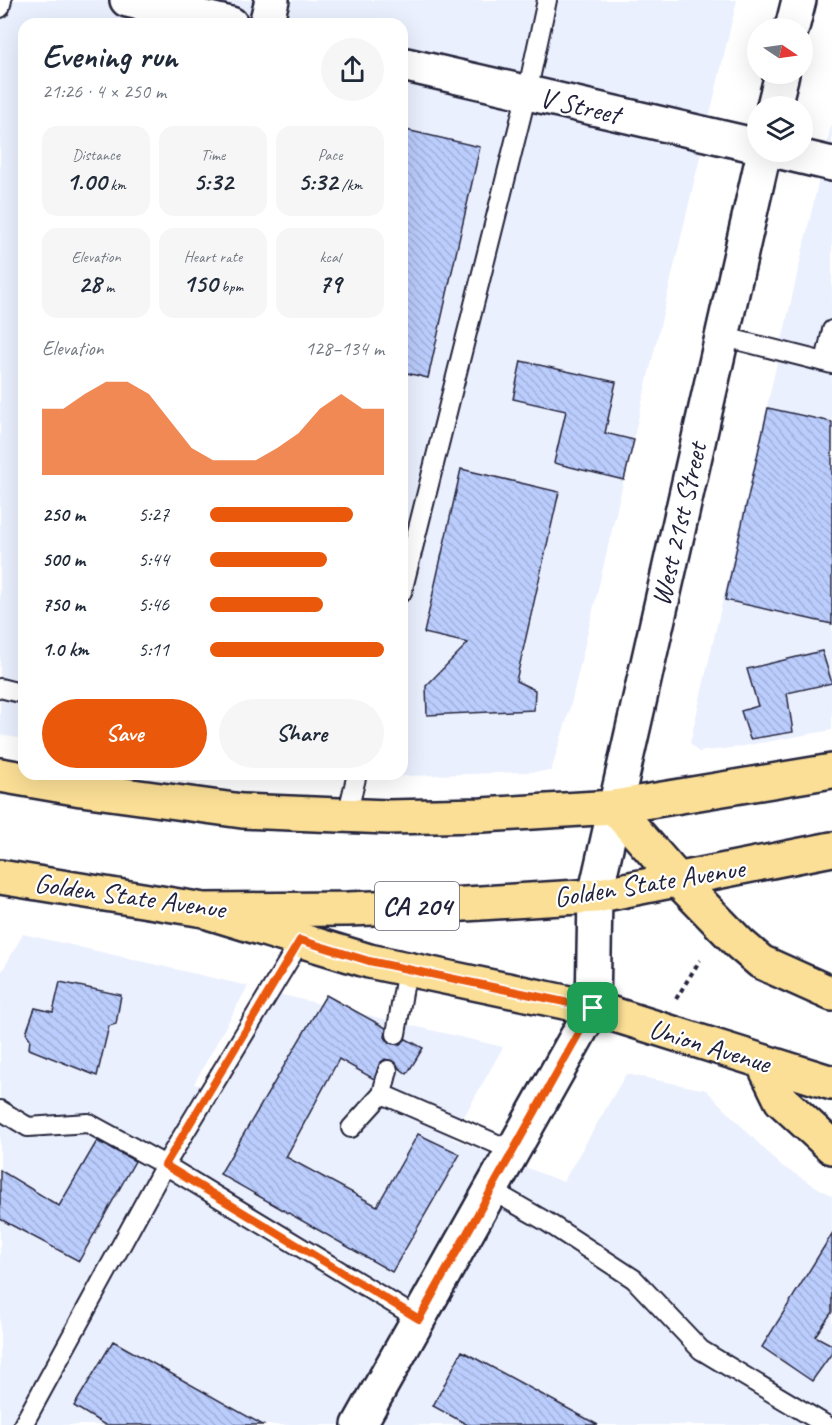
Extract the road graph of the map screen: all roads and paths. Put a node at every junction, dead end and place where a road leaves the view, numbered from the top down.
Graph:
1 (2, 0) edge
2 (272, 0) edge
3 (547, 0) edge
4 (799, 0) edge
5 (139, 1) edge
6 (0, 8) edge
7 (207, 18) edge
8 (268, 18) edge
9 (794, 18) edge
10 (408, 65) edge
11 (527, 93) junction
12 (747, 143) edge
13 (813, 160) edge
14 (762, 162) edge
15 (832, 164) edge
16 (832, 330) edge
17 (721, 336) junction
18 (828, 363) edge
19 (408, 568) edge
20 (0, 688) edge
21 (18, 692) edge
22 (832, 771) edge
23 (0, 775) edge
24 (18, 776) edge
25 (355, 780) edge
26 (83, 781) edge
27 (614, 807) junction
28 (346, 815) junction
29 (832, 849) edge
30 (0, 877) edge
31 (678, 880) junction
32 (595, 896) junction
33 (204, 910) junction
34 (300, 940) junction
35 (700, 960) dead end
36 (407, 969) junction
37 (832, 994) edge
38 (676, 999) dead end
39 (593, 1008) junction
40 (396, 1034) dead end
41 (762, 1060) junction
42 (388, 1070) dead end
43 (832, 1083) edge
44 (382, 1094) junction
45 (0, 1110) edge
46 (351, 1128) dead end
47 (832, 1148) edge
48 (513, 1151) junction
49 (165, 1165) junction
50 (491, 1190) junction
51 (419, 1319) junction
52 (23, 1425) edge
53 (359, 1425) edge
54 (825, 1425) edge

1 - 6 lane
2 - 8 street
3 - 11 lane
4 - 9 street
5 - 7 street
10 - 11 street, V Street
11 - 12 street, V Street
11 - 19 lane
13 - 15 street
14 - 17 street, West 21st Street
16 - 18 lane
17 - 18 lane
17 - 27 street, West 21st Street
20 - 21 lane
22 - 27 main road
23 - 24 main road
25 - 28 lane
26 - 28 main road
27 - 28 main road
27 - 31 main road
27 - 32 street, West 21st Street
29 - 31 main road, Golden State Avenue / CA 204
30 - 33 main road, Golden State Avenue / CA 204
31 - 32 main road, Golden State Avenue / CA 204
31 - 37 main road
32 - 33 main road, Golden State Avenue / CA 204
32 - 39 street, West 21st Street
33 - 34 main road, Union Avenue
34 - 36 main road, Union Avenue
34 - 49 lane
35 - 38 path
36 - 39 main road, Union Avenue
36 - 40 lane
39 - 41 main road, Union Avenue
39 - 48 street
41 - 43 main road, Union Avenue
41 - 47 main road
42 - 44 lane
44 - 46 lane
44 - 48 lane
45 - 49 lane
48 - 50 street
49 - 51 lane
49 - 52 lane
50 - 51 street
50 - 54 lane
51 - 53 street

